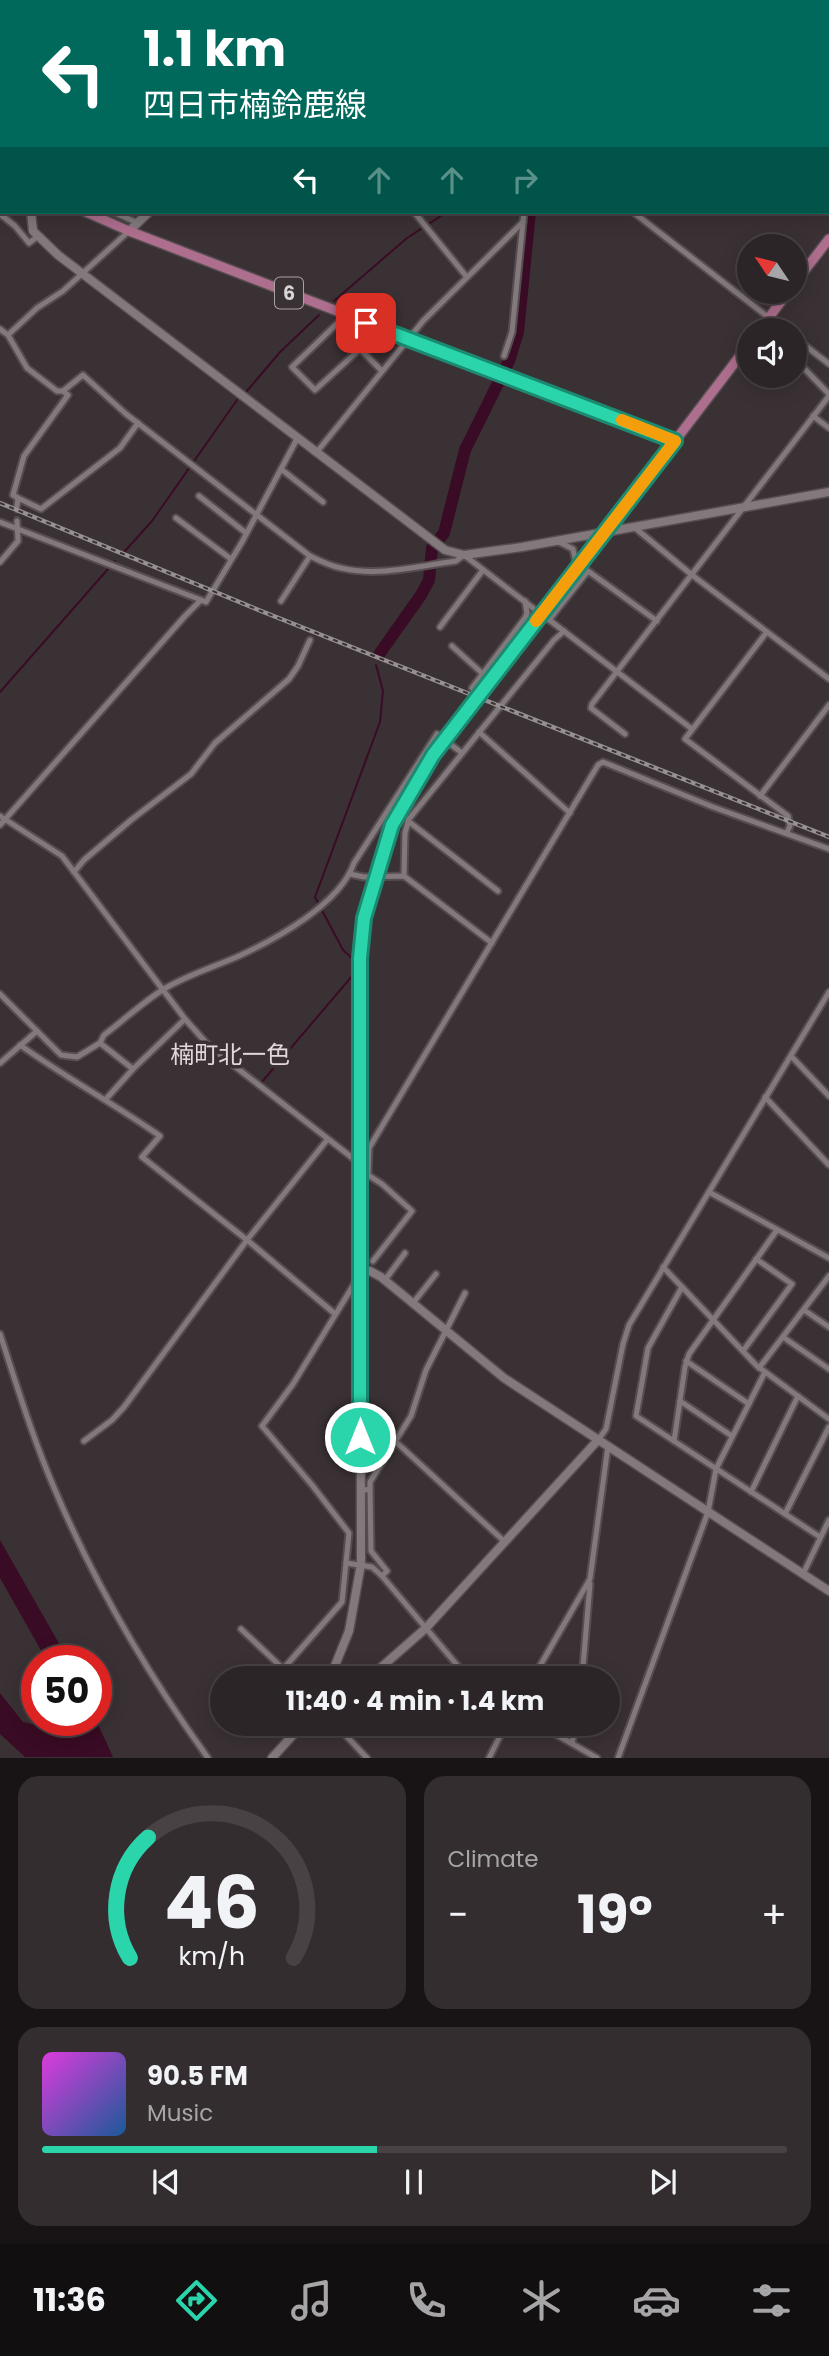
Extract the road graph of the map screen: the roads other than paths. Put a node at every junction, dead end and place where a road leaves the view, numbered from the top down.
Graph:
1 (0, 214) edge
2 (31, 214) edge
3 (91, 214) edge
4 (118, 214) edge
5 (147, 214) edge
6 (415, 214) edge
7 (524, 214) edge
8 (636, 214) edge
9 (523, 222) junction
10 (138, 223) junction
11 (129, 231) junction
12 (37, 237) junction
13 (829, 240) edge
14 (807, 268) edge
15 (82, 274) junction
16 (466, 276) junction
17 (779, 304) edge
18 (346, 315) junction
19 (769, 317) joint
20 (0, 329) edge
21 (8, 335) junction
22 (408, 339) junction
23 (807, 347) edge
24 (504, 356) dead end
25 (737, 360) edge
26 (829, 364) edge
27 (381, 370) junction
28 (807, 372) edge
29 (63, 391) junction
30 (829, 395) edge
31 (813, 416) junction
32 (138, 424) junction
33 (829, 428) edge
34 (297, 439) junction
35 (675, 441) junction
36 (316, 453) junction
37 (281, 470) junction
38 (829, 492) edge
39 (199, 496) dead end
40 (18, 498) junction
41 (323, 502) dead end
42 (17, 506) tunnel mouth
43 (743, 507) junction
44 (256, 517) junction
45 (176, 518) dead end
46 (17, 521) tunnel mouth
47 (0, 522) edge
48 (634, 527) junction
49 (17, 528) junction
50 (603, 533) junction
51 (246, 534) junction
52 (558, 541) junction
53 (464, 555) junction
54 (310, 556) junction
55 (231, 559) junction
56 (0, 562) edge
57 (577, 568) junction
58 (483, 570) junction
59 (692, 575) junction
60 (201, 600) junction
61 (281, 601) dead end
62 (525, 601) junction
63 (533, 608) dead end
64 (657, 621) junction
65 (440, 627) dead end
66 (564, 632) junction
67 (766, 633) junction
68 (310, 640) dead end
69 (452, 646) dead end
70 (617, 672) junction
71 (483, 674) junction
72 (829, 679) edge
73 (472, 688) dead end
74 (829, 705) edge
75 (692, 729) junction
76 (479, 732) junction
77 (625, 734) dead end
78 (462, 752) junction
79 (760, 796) junction
80 (570, 813) junction
81 (3, 818) edge
82 (408, 821) junction
83 (0, 825) edge
84 (787, 832) junction
85 (829, 849) edge
86 (74, 872) junction
87 (350, 874) junction
88 (404, 876) junction
89 (376, 877) junction
90 (498, 891) dead end
91 (492, 943) junction
92 (163, 989) junction
93 (829, 992) edge
94 (0, 994) edge
95 (185, 1019) junction
96 (37, 1031) junction
97 (100, 1043) junction
98 (20, 1045) junction
99 (61, 1055) junction
100 (791, 1056) junction
101 (0, 1063) edge
102 (54, 1067) junction
103 (133, 1069) junction
104 (829, 1096) edge
105 (765, 1097) junction
106 (106, 1099) junction
107 (327, 1140) junction
108 (359, 1163) junction
109 (829, 1165) edge
110 (364, 1175) junction
111 (709, 1192) junction
112 (777, 1230) junction
113 (247, 1240) junction
114 (405, 1253) dead end
115 (829, 1258) edge
116 (756, 1259) junction
117 (373, 1261) dead end
118 (663, 1267) junction
119 (360, 1272) junction
120 (436, 1274) dead end
121 (829, 1276) edge
122 (385, 1280) junction
123 (682, 1287) junction
124 (465, 1293) dead end
125 (412, 1303) junction
126 (804, 1310) junction
127 (334, 1313) junction
128 (713, 1320) junction
129 (829, 1327) edge
130 (447, 1331) junction
131 (0, 1334) edge
132 (783, 1337) junction
133 (743, 1351) junction
134 (686, 1361) junction
135 (829, 1369) edge
136 (762, 1370) junction
137 (798, 1396) junction
138 (680, 1401) junction
139 (749, 1404) junction
140 (829, 1419) edge
141 (829, 1427) edge
142 (732, 1436) junction
143 (598, 1440) junction
144 (84, 1441) dead end
145 (674, 1441) junction
146 (396, 1442) junction
147 (608, 1446) junction
148 (716, 1469) junction
149 (370, 1489) junction
150 (360, 1491) junction
151 (751, 1492) junction
152 (708, 1512) junction
153 (785, 1514) junction
154 (829, 1520) edge
155 (820, 1537) junction
156 (505, 1542) junction
157 (346, 1563) junction
158 (361, 1564) junction
159 (803, 1574) junction
160 (382, 1576) junction
161 (590, 1579) junction
162 (829, 1591) edge
163 (426, 1628) junction
164 (241, 1629) dead end
165 (282, 1666) edge
166 (286, 1666) edge
167 (336, 1666) edge
168 (383, 1666) edge
169 (458, 1666) edge
170 (540, 1666) edge
171 (583, 1666) edge
172 (292, 1736) edge
173 (346, 1736) edge
174 (500, 1736) edge
175 (559, 1736) edge
176 (573, 1736) edge
177 (572, 1743) junction
178 (582, 1748) junction
179 (208, 1758) edge
180 (272, 1758) edge
181 (367, 1758) edge
182 (489, 1758) edge
183 (578, 1758) edge
184 (597, 1758) edge
185 (618, 1758) edge

1 - 12 street
2 - 12 street
3 - 11 main road, 6
4 - 10 street
5 - 10 street
6 - 16 street
7 - 9 street
8 - 19 street
9 - 16 street
9 - 24 street
10 - 11 street
11 - 15 street
11 - 18 main road, 6
12 - 15 street
13 - 14 main road
15 - 21 street
15 - 34 street
16 - 22 street
17 - 19 main road
18 - 22 main road, 6
18 - 27 street
20 - 21 street
21 - 29 street
22 - 27 street
22 - 35 main road, 6
23 - 26 street
25 - 35 main road
27 - 36 street
28 - 30 street
29 - 32 street
29 - 40 street
30 - 31 street
31 - 33 street
31 - 43 street
32 - 40 street
32 - 44 street
34 - 36 street
34 - 37 street
35 - 50 street
36 - 53 street
37 - 41 street
37 - 44 street
38 - 43 street
39 - 51 street
40 - 42 street
43 - 48 street
43 - 59 street
44 - 51 street
44 - 54 street
45 - 55 street
46 - 49 street
47 - 49 street
48 - 50 street
48 - 59 street
49 - 56 street
49 - 60 street
50 - 52 street
50 - 57 street
51 - 55 street
52 - 53 street
52 - 57 street
53 - 54 street
53 - 58 street
54 - 61 street
55 - 60 street
57 - 89 street, bridge
58 - 62 street
58 - 65 street
59 - 64 street
59 - 67 street
60 - 81 street
62 - 63 street
62 - 71 street
64 - 66 street
64 - 70 street
66 - 70 street
66 - 76 street
67 - 72 street
67 - 75 street
68 - 86 street
69 - 71 street
70 - 75 street
70 - 77 street
71 - 73 street
74 - 79 street
75 - 79 street
76 - 78 street
76 - 80 street
78 - 82 street
78 - 87 street
79 - 84 street
80 - 84 street
80 - 91 street
81 - 83 street
81 - 86 street
82 - 88 street
82 - 90 street
84 - 85 street
86 - 92 street
87 - 89 street
87 - 92 street
88 - 89 street
88 - 91 street
89 - 108 street
91 - 110 street
92 - 95 street
92 - 97 street
93 - 100 street
94 - 96 street
95 - 103 street
95 - 107 street
96 - 98 street
96 - 99 street
97 - 99 street
97 - 103 street
98 - 101 street
98 - 102 street
99 - 102 street
100 - 104 street
100 - 105 street
102 - 106 street
103 - 106 street
105 - 109 street
105 - 111 street
106 - 113 street
107 - 108 street
107 - 113 street
108 - 110 street
110 - 117 street
110 - 119 street
111 - 112 street
111 - 118 street
112 - 115 street
112 - 116 street
113 - 127 street
113 - 144 street
114 - 122 street
116 - 128 street
116 - 133 street
118 - 123 street
118 - 143 street
119 - 122 street
119 - 127 street
119 - 150 street
120 - 125 street
121 - 126 street
122 - 125 street
123 - 128 street
123 - 145 street
124 - 130 street
125 - 130 street
126 - 129 street
126 - 132 street
127 - 157 street
128 - 133 street
128 - 134 street
130 - 143 street
130 - 146 street
131 - 179 street
132 - 135 street
132 - 136 street
133 - 136 street
134 - 138 street
134 - 139 street
136 - 137 street
136 - 139 street
137 - 140 street
137 - 151 street
138 - 142 street
138 - 145 street
139 - 142 street
141 - 153 street
142 - 148 street
143 - 147 street
143 - 156 street
145 - 148 street
146 - 149 street
146 - 156 street
147 - 152 street
147 - 161 street
148 - 151 street
148 - 152 street
149 - 150 street
149 - 160 street
150 - 158 street
151 - 153 street
152 - 159 street
152 - 185 street
153 - 155 street
154 - 155 street
155 - 159 street
156 - 163 street
157 - 158 street
157 - 166 street
158 - 160 street
158 - 167 street
159 - 162 street
160 - 163 street
161 - 170 street
161 - 171 street
163 - 168 street
163 - 169 street
164 - 165 street
172 - 180 street
173 - 181 street
174 - 182 street
175 - 177 street
176 - 177 street
177 - 178 street
178 - 183 street
178 - 184 street

